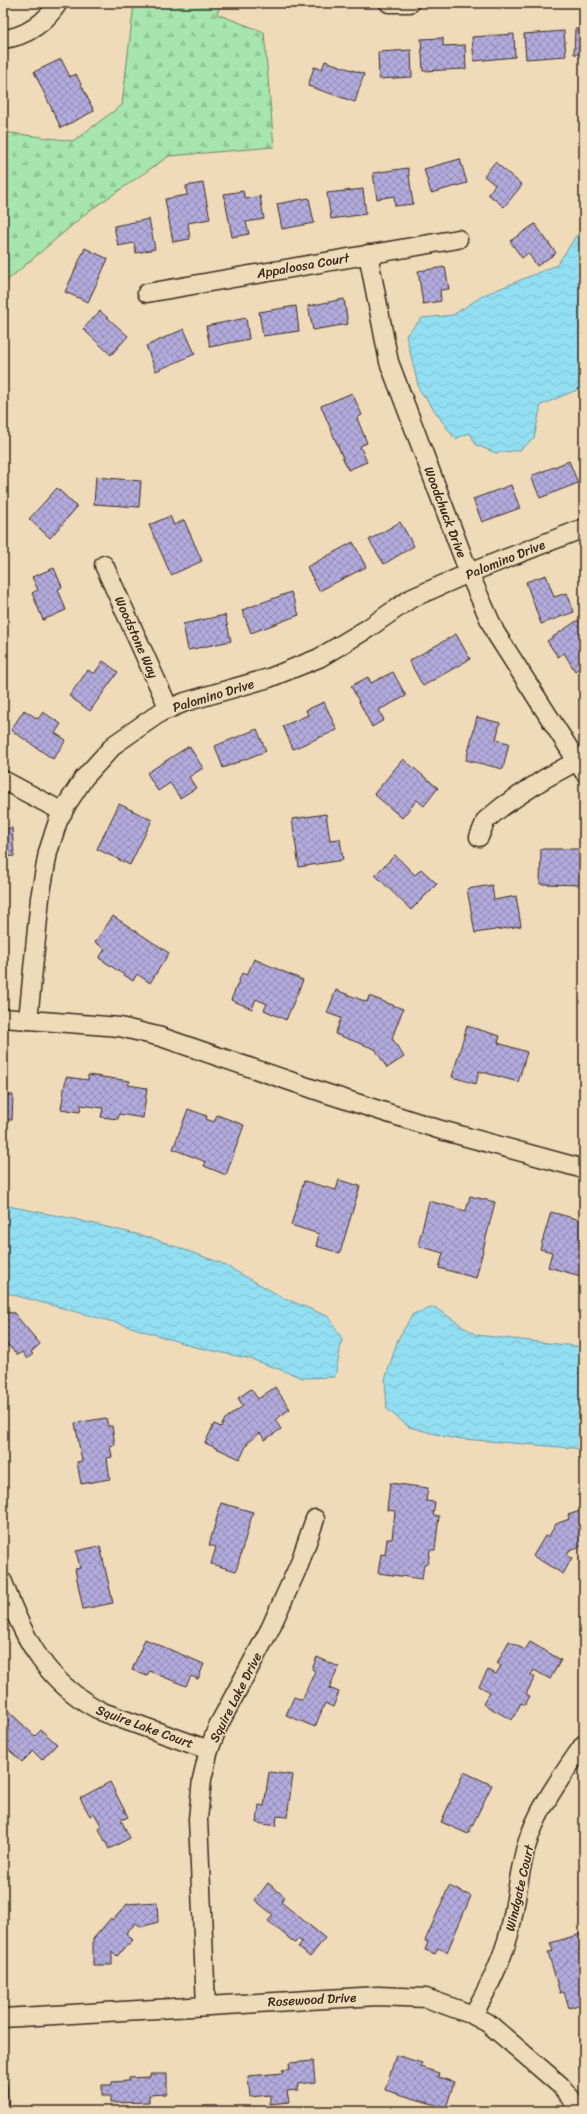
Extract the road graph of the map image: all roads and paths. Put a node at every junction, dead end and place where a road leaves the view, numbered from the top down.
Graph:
1 (58, 3) edge
2 (388, 3) edge
3 (410, 3) edge
4 (3, 39) edge
5 (458, 238) dead end
6 (368, 254) junction
7 (147, 292) dead end
8 (584, 528) edge
9 (104, 565) dead end
10 (469, 573) junction
11 (169, 709) junction
12 (582, 763) edge
13 (3, 780) edge
14 (63, 812) junction
15 (479, 837) dead end
16 (3, 1018) edge
17 (28, 1020) junction
18 (584, 1169) edge
19 (316, 1519) dead end
20 (3, 1582) edge
21 (584, 1744) edge
22 (209, 1750) junction
23 (206, 2006) junction
24 (473, 2015) junction
25 (3, 2018) edge
26 (581, 2111) edge

1 - 4 street
2 - 3 street
5 - 6 street, Appaloosa Court
6 - 7 street, Appaloosa Court
6 - 10 street, Woodchuck Drive
8 - 10 street, Palomino Drive
9 - 11 street, Woodstone Way
10 - 11 street, Palomino Drive
10 - 12 street, Woodchuck Drive
11 - 14 street, Palomino Drive
12 - 15 street
13 - 14 street
14 - 17 street, Palomino Drive
16 - 17 street
17 - 18 street
19 - 22 street, Squire Lake Drive
20 - 22 street, Squire Lake Court
21 - 24 street, Windgate Court
22 - 23 street, Squire Lake Drive
23 - 24 street, Rosewood Drive
23 - 25 street, Rosewood Drive
24 - 26 street, Rosewood Drive

